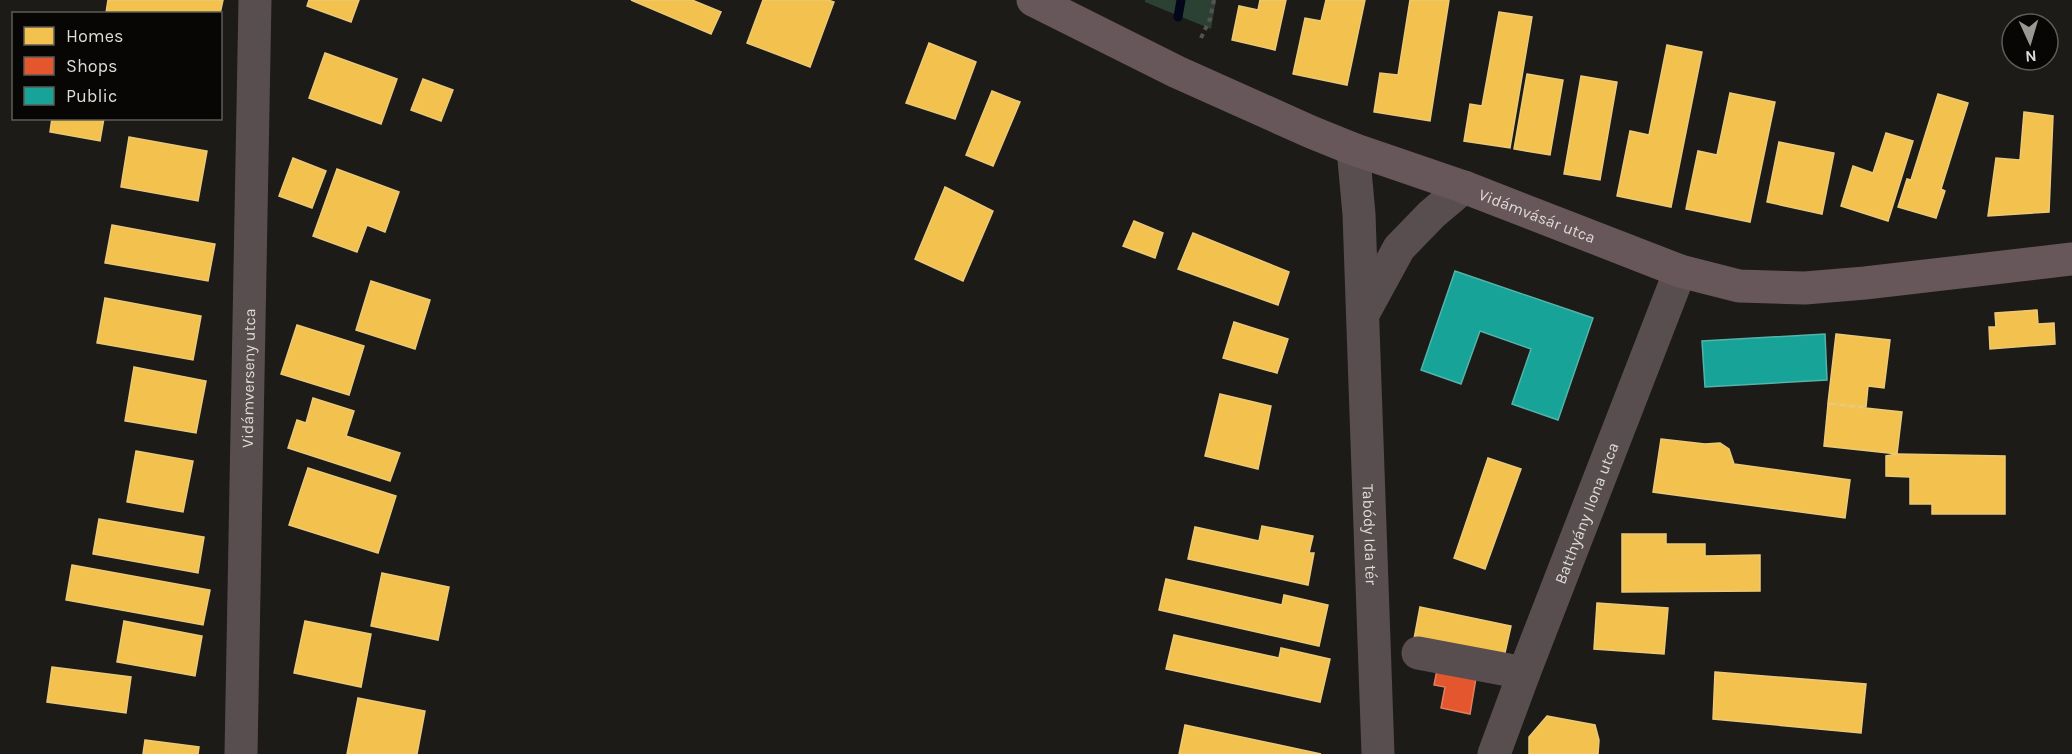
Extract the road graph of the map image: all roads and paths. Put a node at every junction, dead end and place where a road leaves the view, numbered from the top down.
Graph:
1 (255, 0) edge
2 (1033, 0) edge
3 (1214, 0) edge
4 (1201, 38) dead end
5 (1353, 149) junction
6 (1464, 187) junction
7 (2072, 259) edge
8 (1680, 271) junction
9 (1362, 315) junction
10 (1418, 653) dead end
11 (1524, 673) junction
12 (241, 754) edge
13 (1377, 754) edge
14 (1494, 754) edge

1 - 12 street, Vidámverseny utca
2 - 5 main road, Vidámvásár utca
3 - 4 path
5 - 6 main road, Vidámvásár utca
5 - 9 street, Tabódy Ida tér
6 - 8 main road, Vidámvásár utca
6 - 9 street
7 - 8 main road, Vidámvásár utca
8 - 11 street, Batthyány Ilona utca
9 - 13 street, Tabódy Ida tér
10 - 11 street
11 - 14 street, Batthyány Ilona utca

